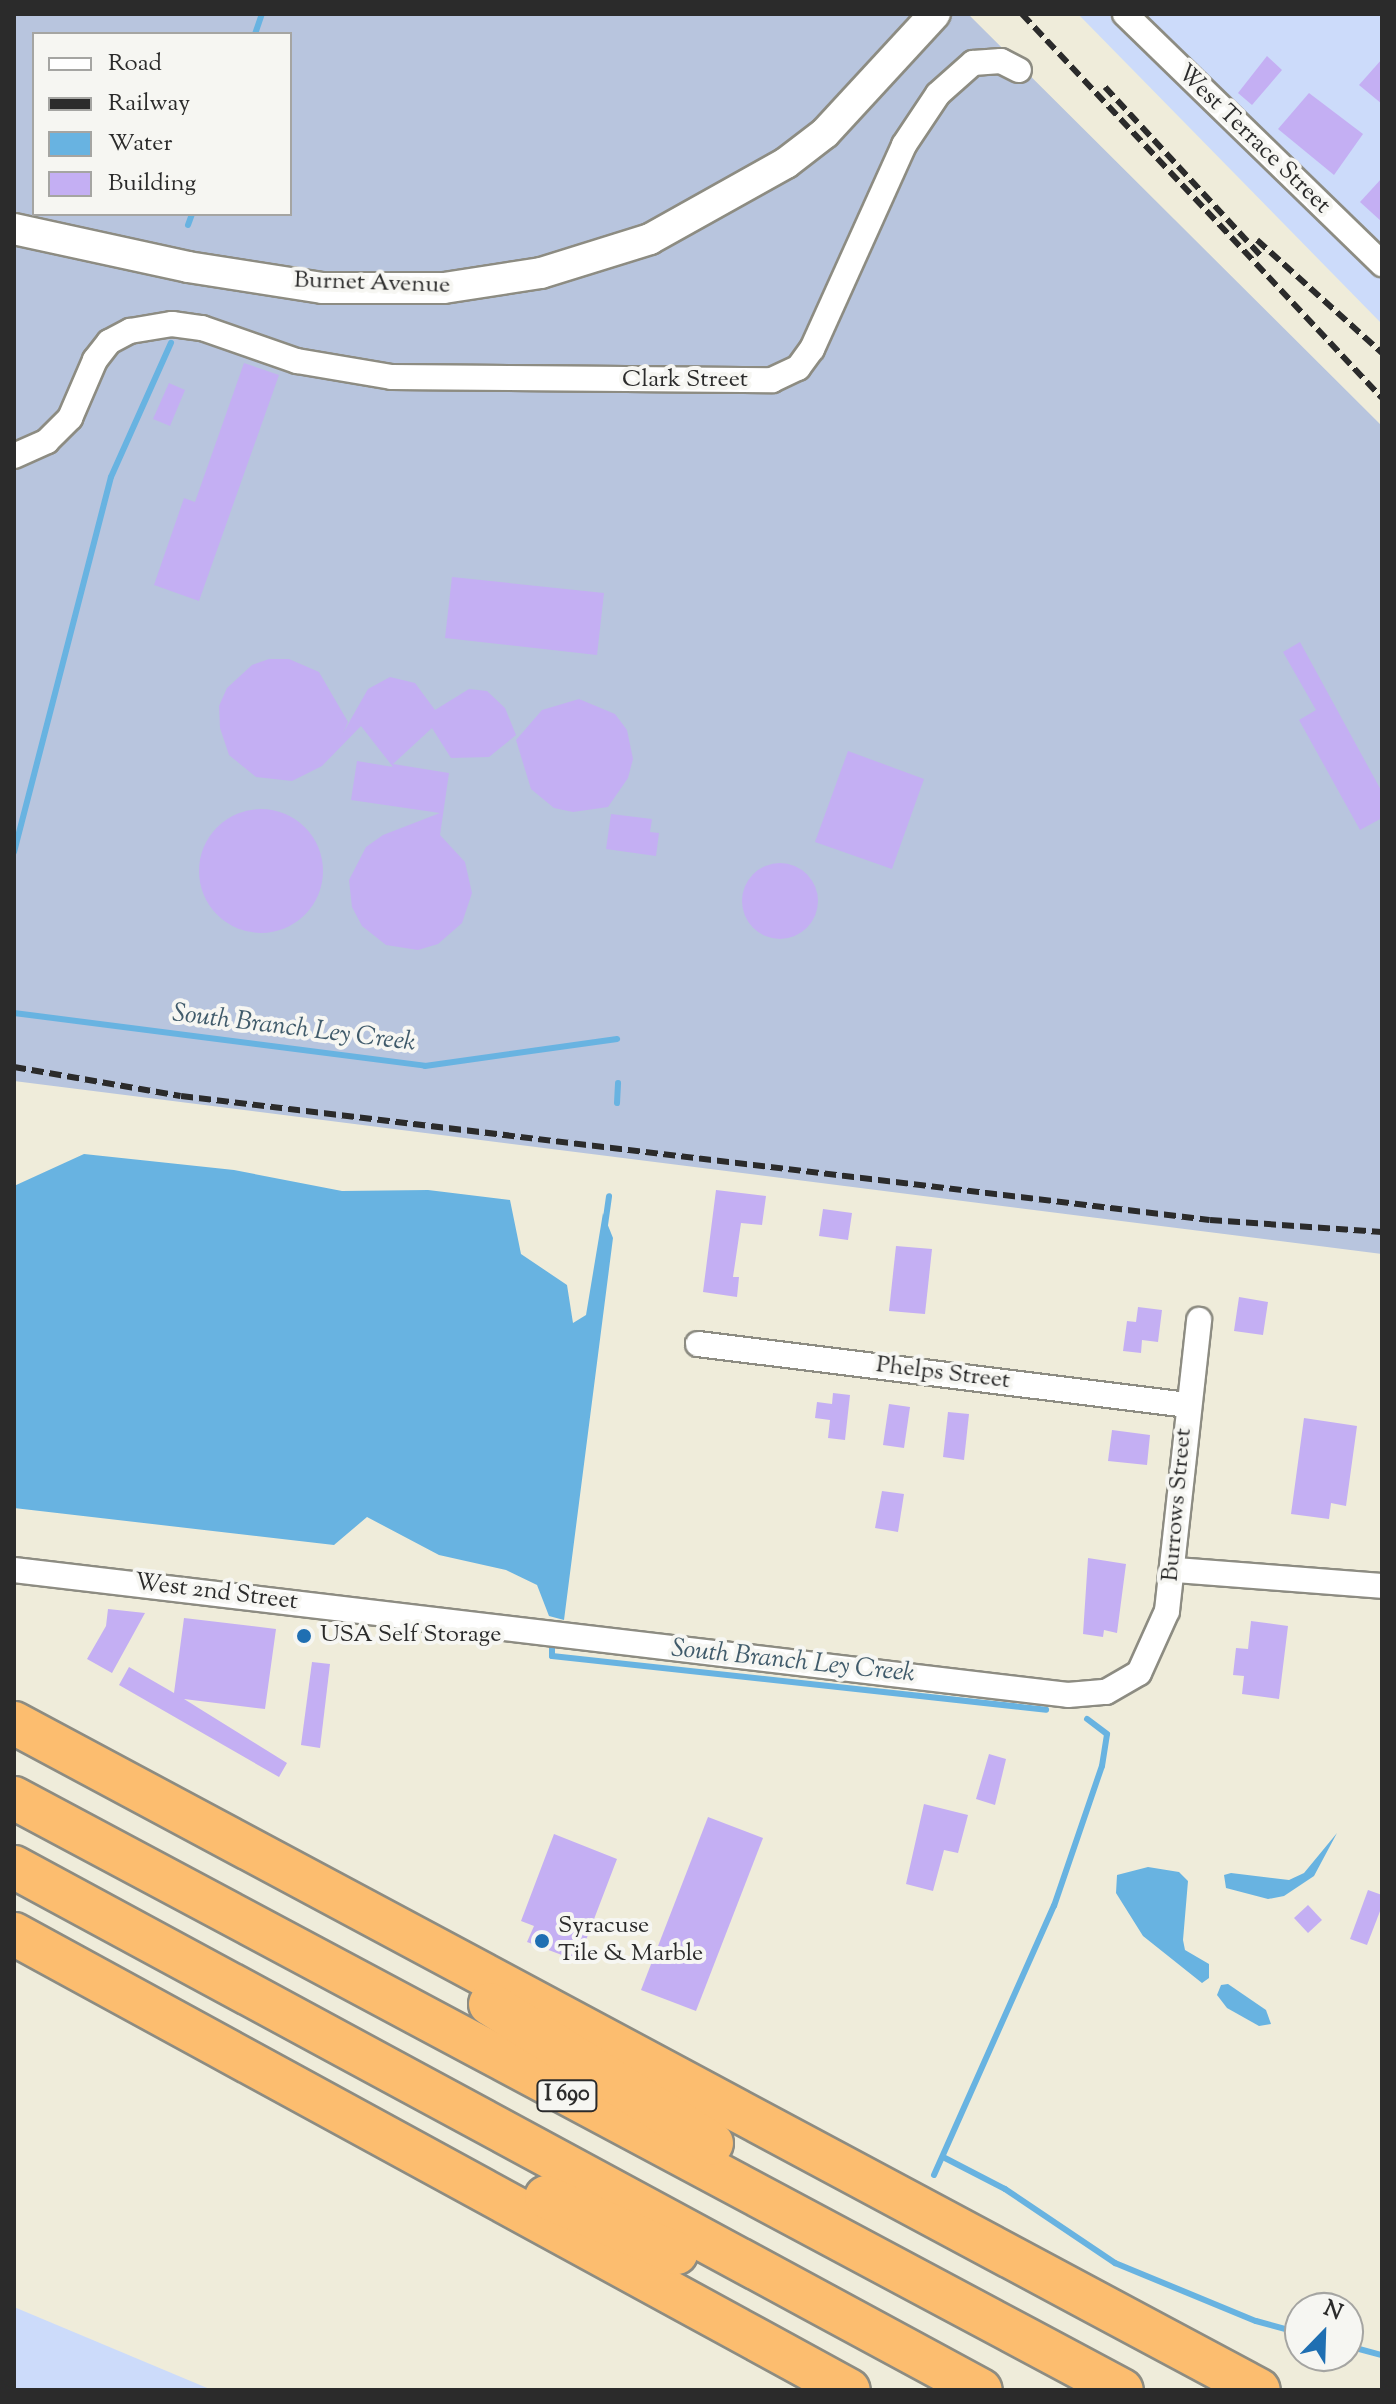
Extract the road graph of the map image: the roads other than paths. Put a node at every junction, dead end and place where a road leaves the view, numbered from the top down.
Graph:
1 (935, 14) edge
2 (1125, 14) edge
3 (1019, 70) dead end
4 (14, 229) edge
5 (1380, 257) edge
6 (14, 456) edge
7 (1199, 1320) dead end
8 (698, 1344) dead end
9 (1187, 1405) junction
10 (14, 1570) edge
11 (1175, 1570) junction
12 (1382, 1586) edge
13 (1131, 1680) joint
14 (14, 1723) edge
15 (14, 1798) edge
16 (240, 1842) junction
17 (14, 1867) edge
18 (14, 1934) edge
19 (264, 2070) junction
20 (878, 2335) junction
21 (849, 2390) edge
22 (981, 2390) edge
23 (1122, 2390) edge
24 (1129, 2390) edge
25 (1259, 2390) edge

1 - 4 street, Burnet Avenue
2 - 5 street, West Terrace Street
3 - 6 street, Clark Street
7 - 9 street, Burrows Street
8 - 9 street, Phelps Street
9 - 11 street, Burrows Street
10 - 13 street, West 2nd Street
11 - 12 street
11 - 13 street, Burrows Street
14 - 16 highway
15 - 23 highway, I 690
16 - 24 highway
16 - 25 highway
17 - 20 highway, I 690
18 - 19 highway
19 - 20 highway
19 - 21 highway
20 - 22 highway, I 690

